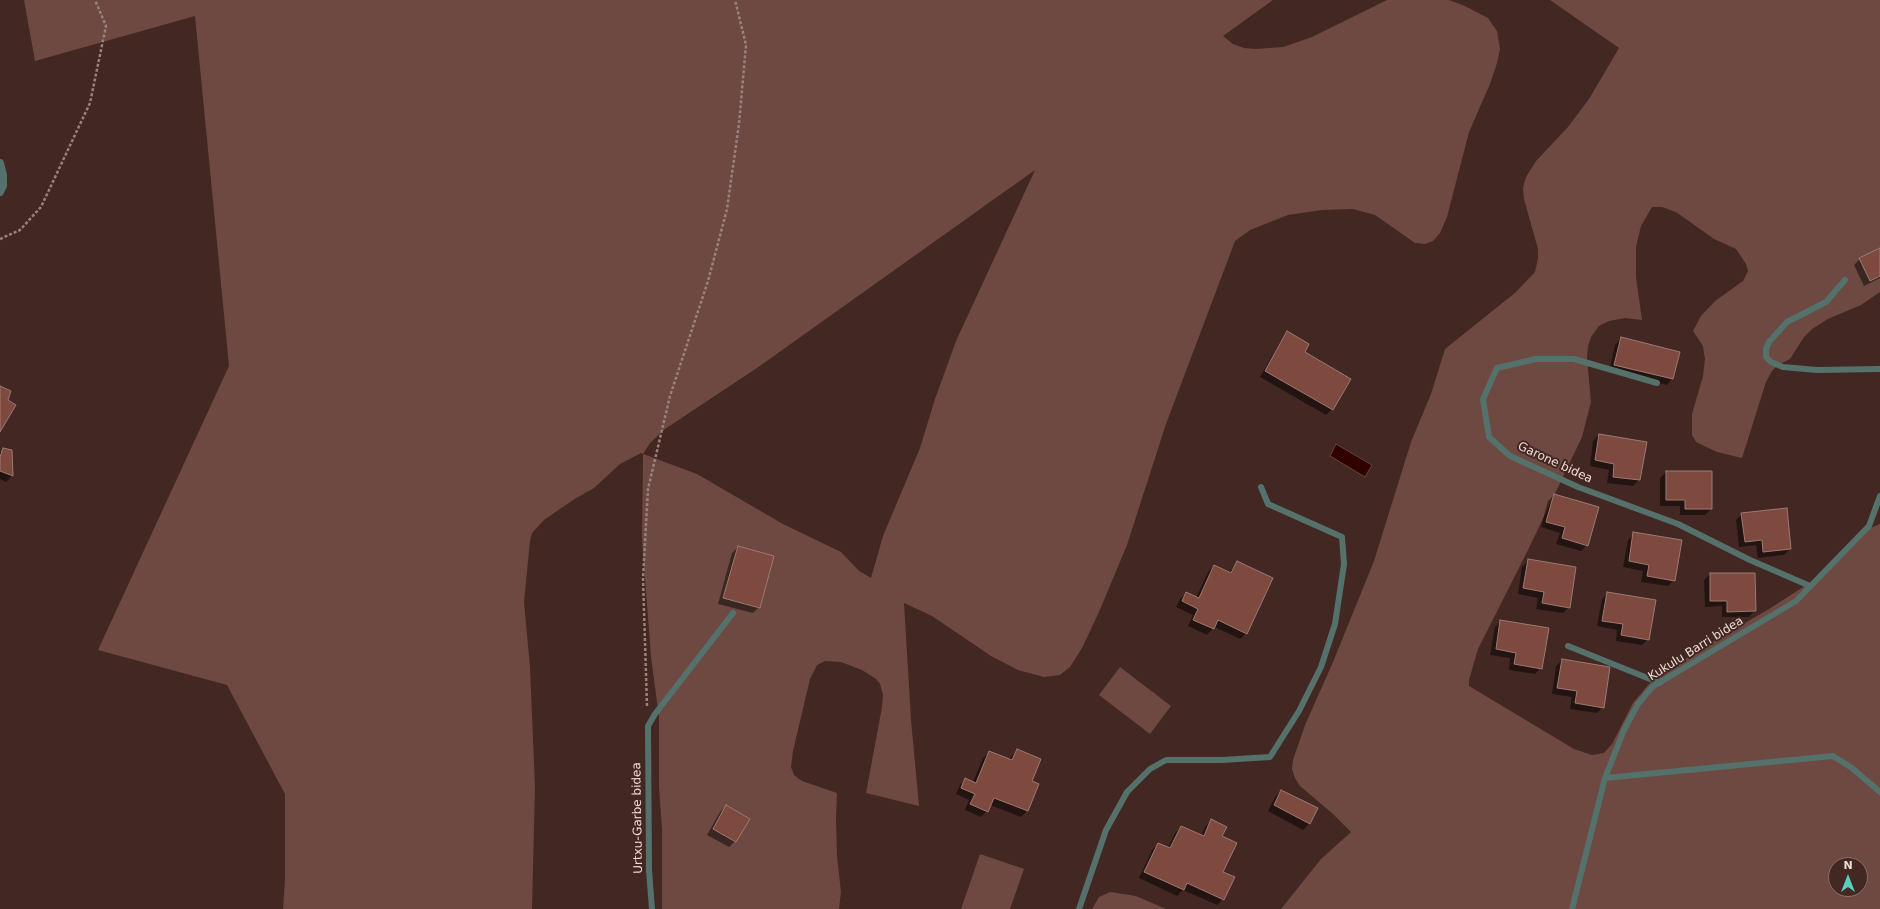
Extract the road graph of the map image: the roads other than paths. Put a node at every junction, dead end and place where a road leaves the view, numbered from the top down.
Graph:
1 (0, 163) edge
2 (0, 192) edge
3 (1845, 280) dead end
4 (1880, 369) edge
5 (1657, 383) dead end
6 (1261, 486) dead end
7 (1880, 496) edge
8 (1810, 586) junction
9 (733, 613) dead end
10 (1568, 646) dead end
11 (1660, 683) junction
12 (1605, 778) junction
13 (1880, 792) edge
14 (652, 909) edge
15 (1079, 909) edge
16 (1572, 909) edge

1 - 2 street
3 - 4 lane
5 - 8 lane, Garone bidea
6 - 15 lane
7 - 8 lane, Kukulu Barri bidea
8 - 11 lane, Kukulu Barri bidea
9 - 14 lane, Urtxu-Garbe bidea
10 - 11 lane
11 - 12 lane, Kukulu Barri bidea
12 - 13 lane
12 - 16 lane, Kukulu Barri bidea

